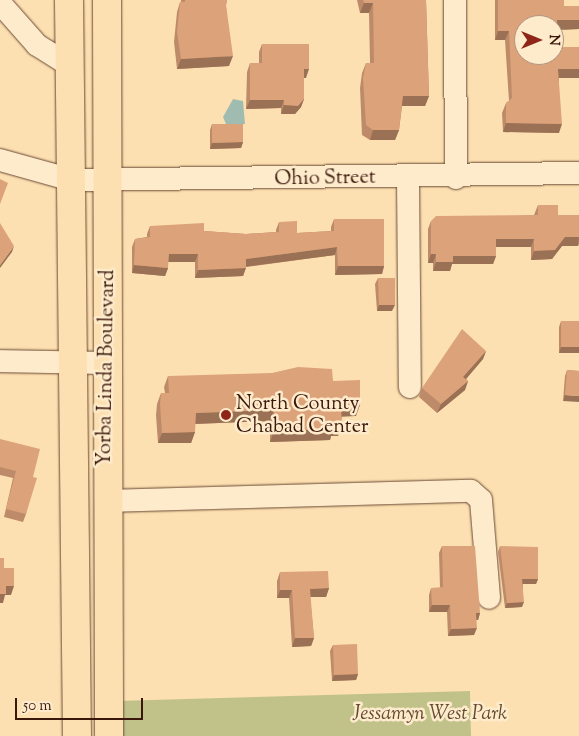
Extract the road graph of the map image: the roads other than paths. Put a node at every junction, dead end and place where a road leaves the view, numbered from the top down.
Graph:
1 (69, 0) edge
2 (107, 0) edge
3 (455, 0) edge
4 (0, 3) edge
5 (70, 66) junction
6 (0, 160) edge
7 (579, 174) edge
8 (408, 178) junction
9 (456, 178) junction
10 (72, 180) junction
11 (108, 181) junction
12 (0, 361) edge
13 (73, 364) junction
14 (109, 364) junction
15 (410, 387) dead end
16 (106, 501) junction
17 (489, 598) dead end
18 (77, 736) edge
19 (109, 736) edge

1 - 5 main road, Yorba Linda Boulevard
2 - 11 main road, Yorba Linda Boulevard
3 - 9 street
4 - 5 street
5 - 10 main road, Yorba Linda Boulevard
6 - 10 street, Ohio Street
7 - 9 street, Ohio Street
8 - 9 street, Ohio Street
8 - 11 street, Ohio Street
8 - 15 street
10 - 11 street, Ohio Street
10 - 13 main road, Yorba Linda Boulevard
11 - 14 main road, Yorba Linda Boulevard
12 - 13 street
13 - 14 street
13 - 18 main road, Yorba Linda Boulevard
14 - 16 main road, Yorba Linda Boulevard
16 - 17 street
16 - 19 main road, Yorba Linda Boulevard

